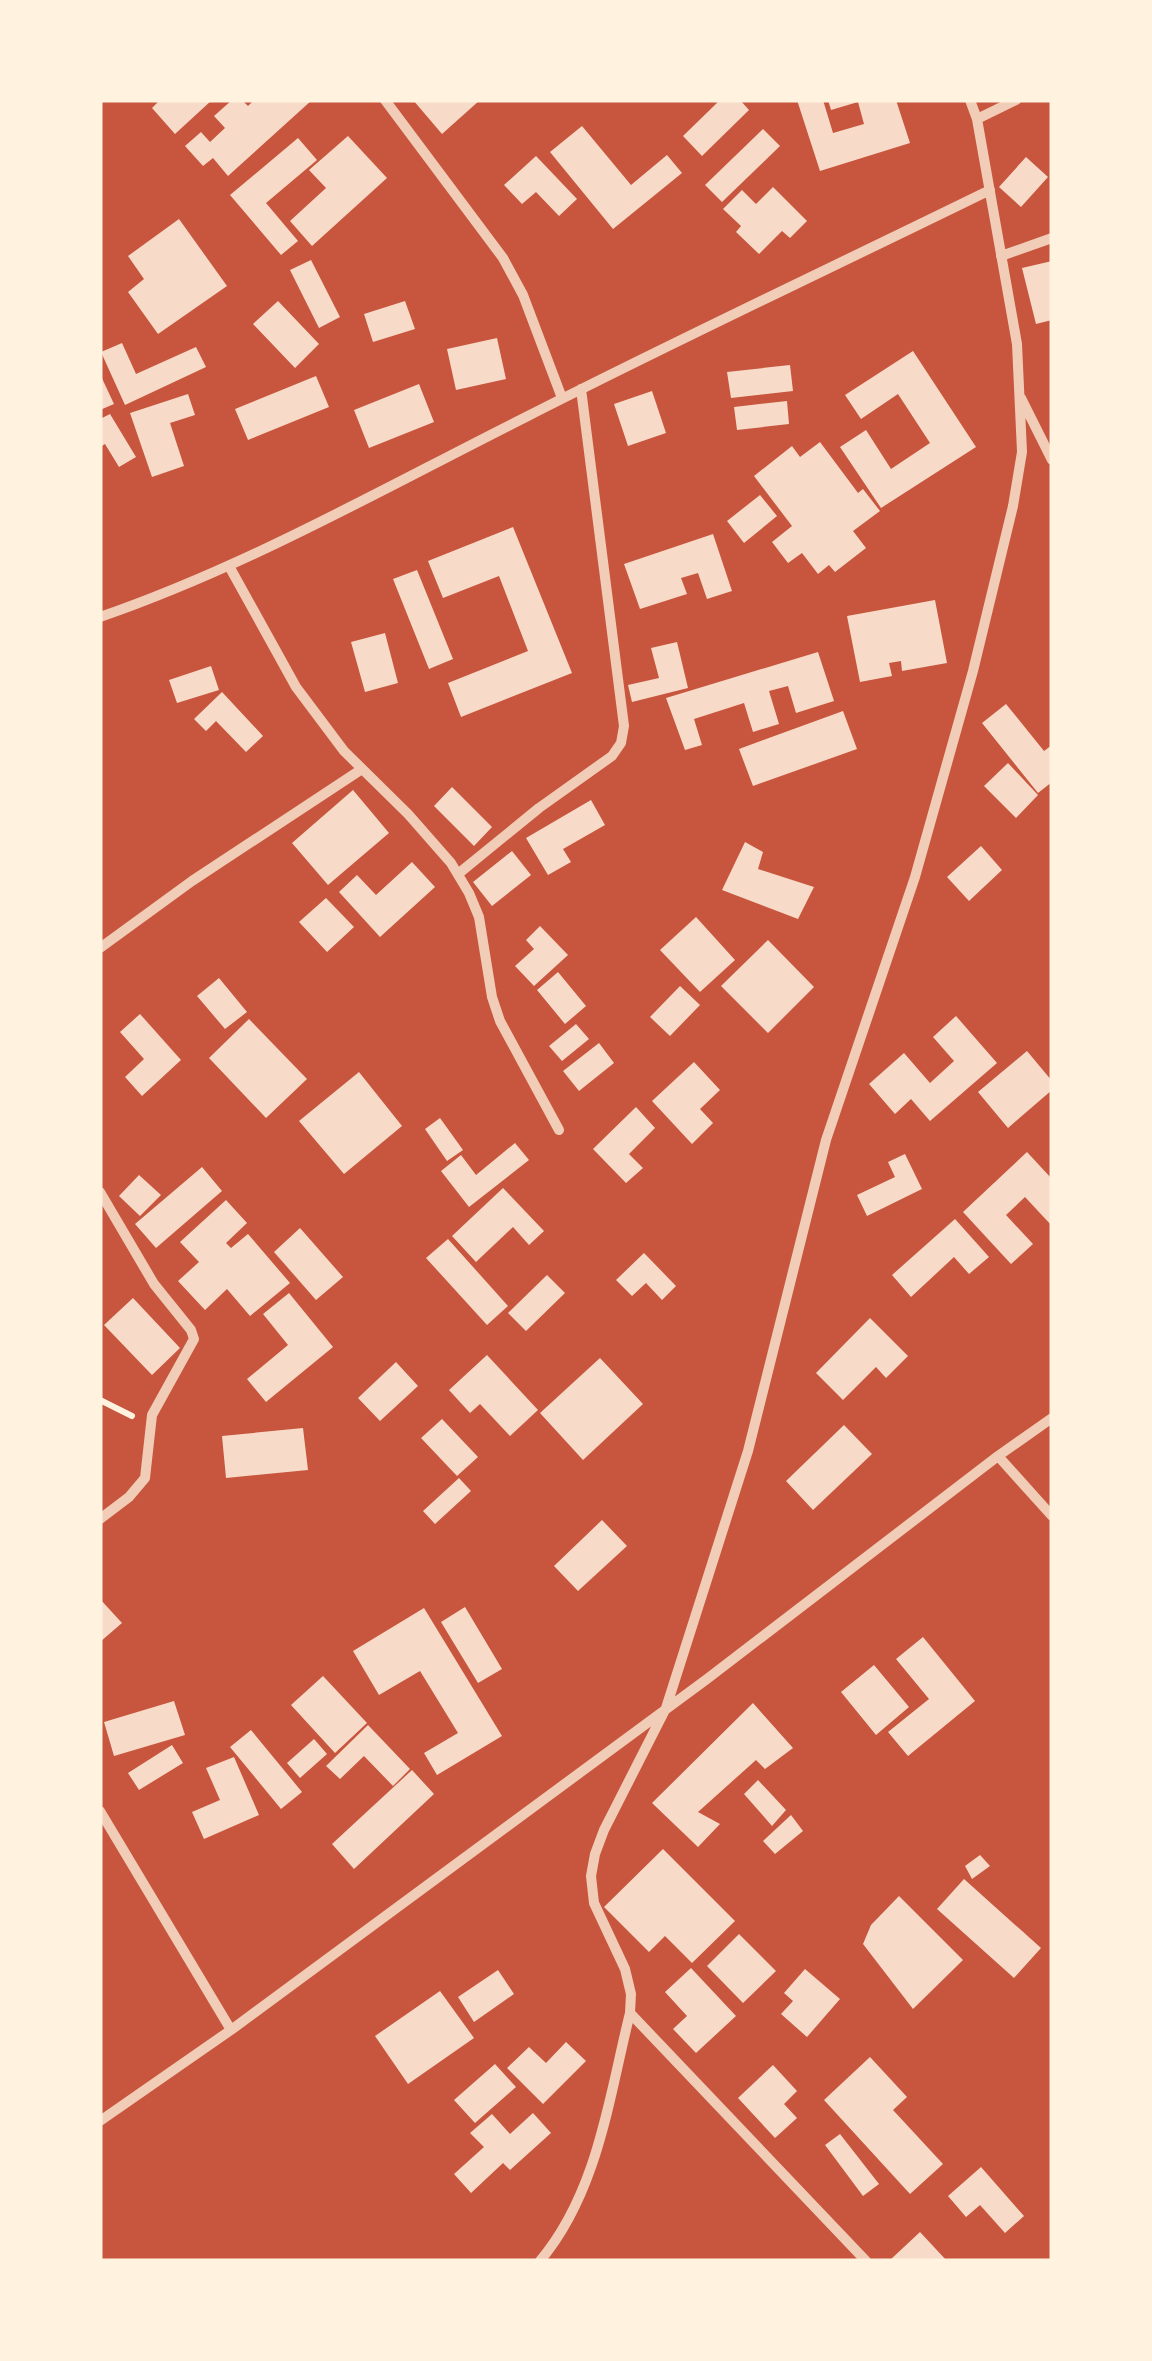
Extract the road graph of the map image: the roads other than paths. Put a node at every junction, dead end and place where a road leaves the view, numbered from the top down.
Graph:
1 (385, 100) edge
2 (970, 100) edge
3 (1016, 100) edge
4 (977, 119) junction
5 (990, 190) junction
6 (1052, 238) edge
7 (1001, 256) junction
8 (582, 389) junction
9 (1020, 395) junction
10 (562, 398) junction
11 (1052, 460) edge
12 (229, 566) junction
13 (100, 617) edge
14 (362, 769) junction
15 (458, 874) junction
16 (100, 948) edge
17 (559, 1130) dead end
18 (100, 1192) edge
19 (1052, 1418) edge
20 (998, 1456) junction
21 (1052, 1516) edge
22 (100, 1520) edge
23 (666, 1708) junction
24 (100, 1811) edge
25 (630, 2013) junction
26 (231, 2030) junction
27 (100, 2121) edge
28 (540, 2261) edge
29 (866, 2261) edge

1 - 10 street
2 - 4 street
3 - 4 street
4 - 5 street
5 - 7 street
5 - 8 street
6 - 7 street
7 - 9 street
8 - 10 street
8 - 15 street
9 - 11 street
9 - 23 street
10 - 12 street
12 - 13 street
12 - 14 street
14 - 15 street
14 - 16 street
15 - 17 street
18 - 22 street
19 - 20 street
20 - 21 street
20 - 23 street
23 - 25 street
23 - 26 street
24 - 26 street
25 - 28 street
25 - 29 street
26 - 27 street

